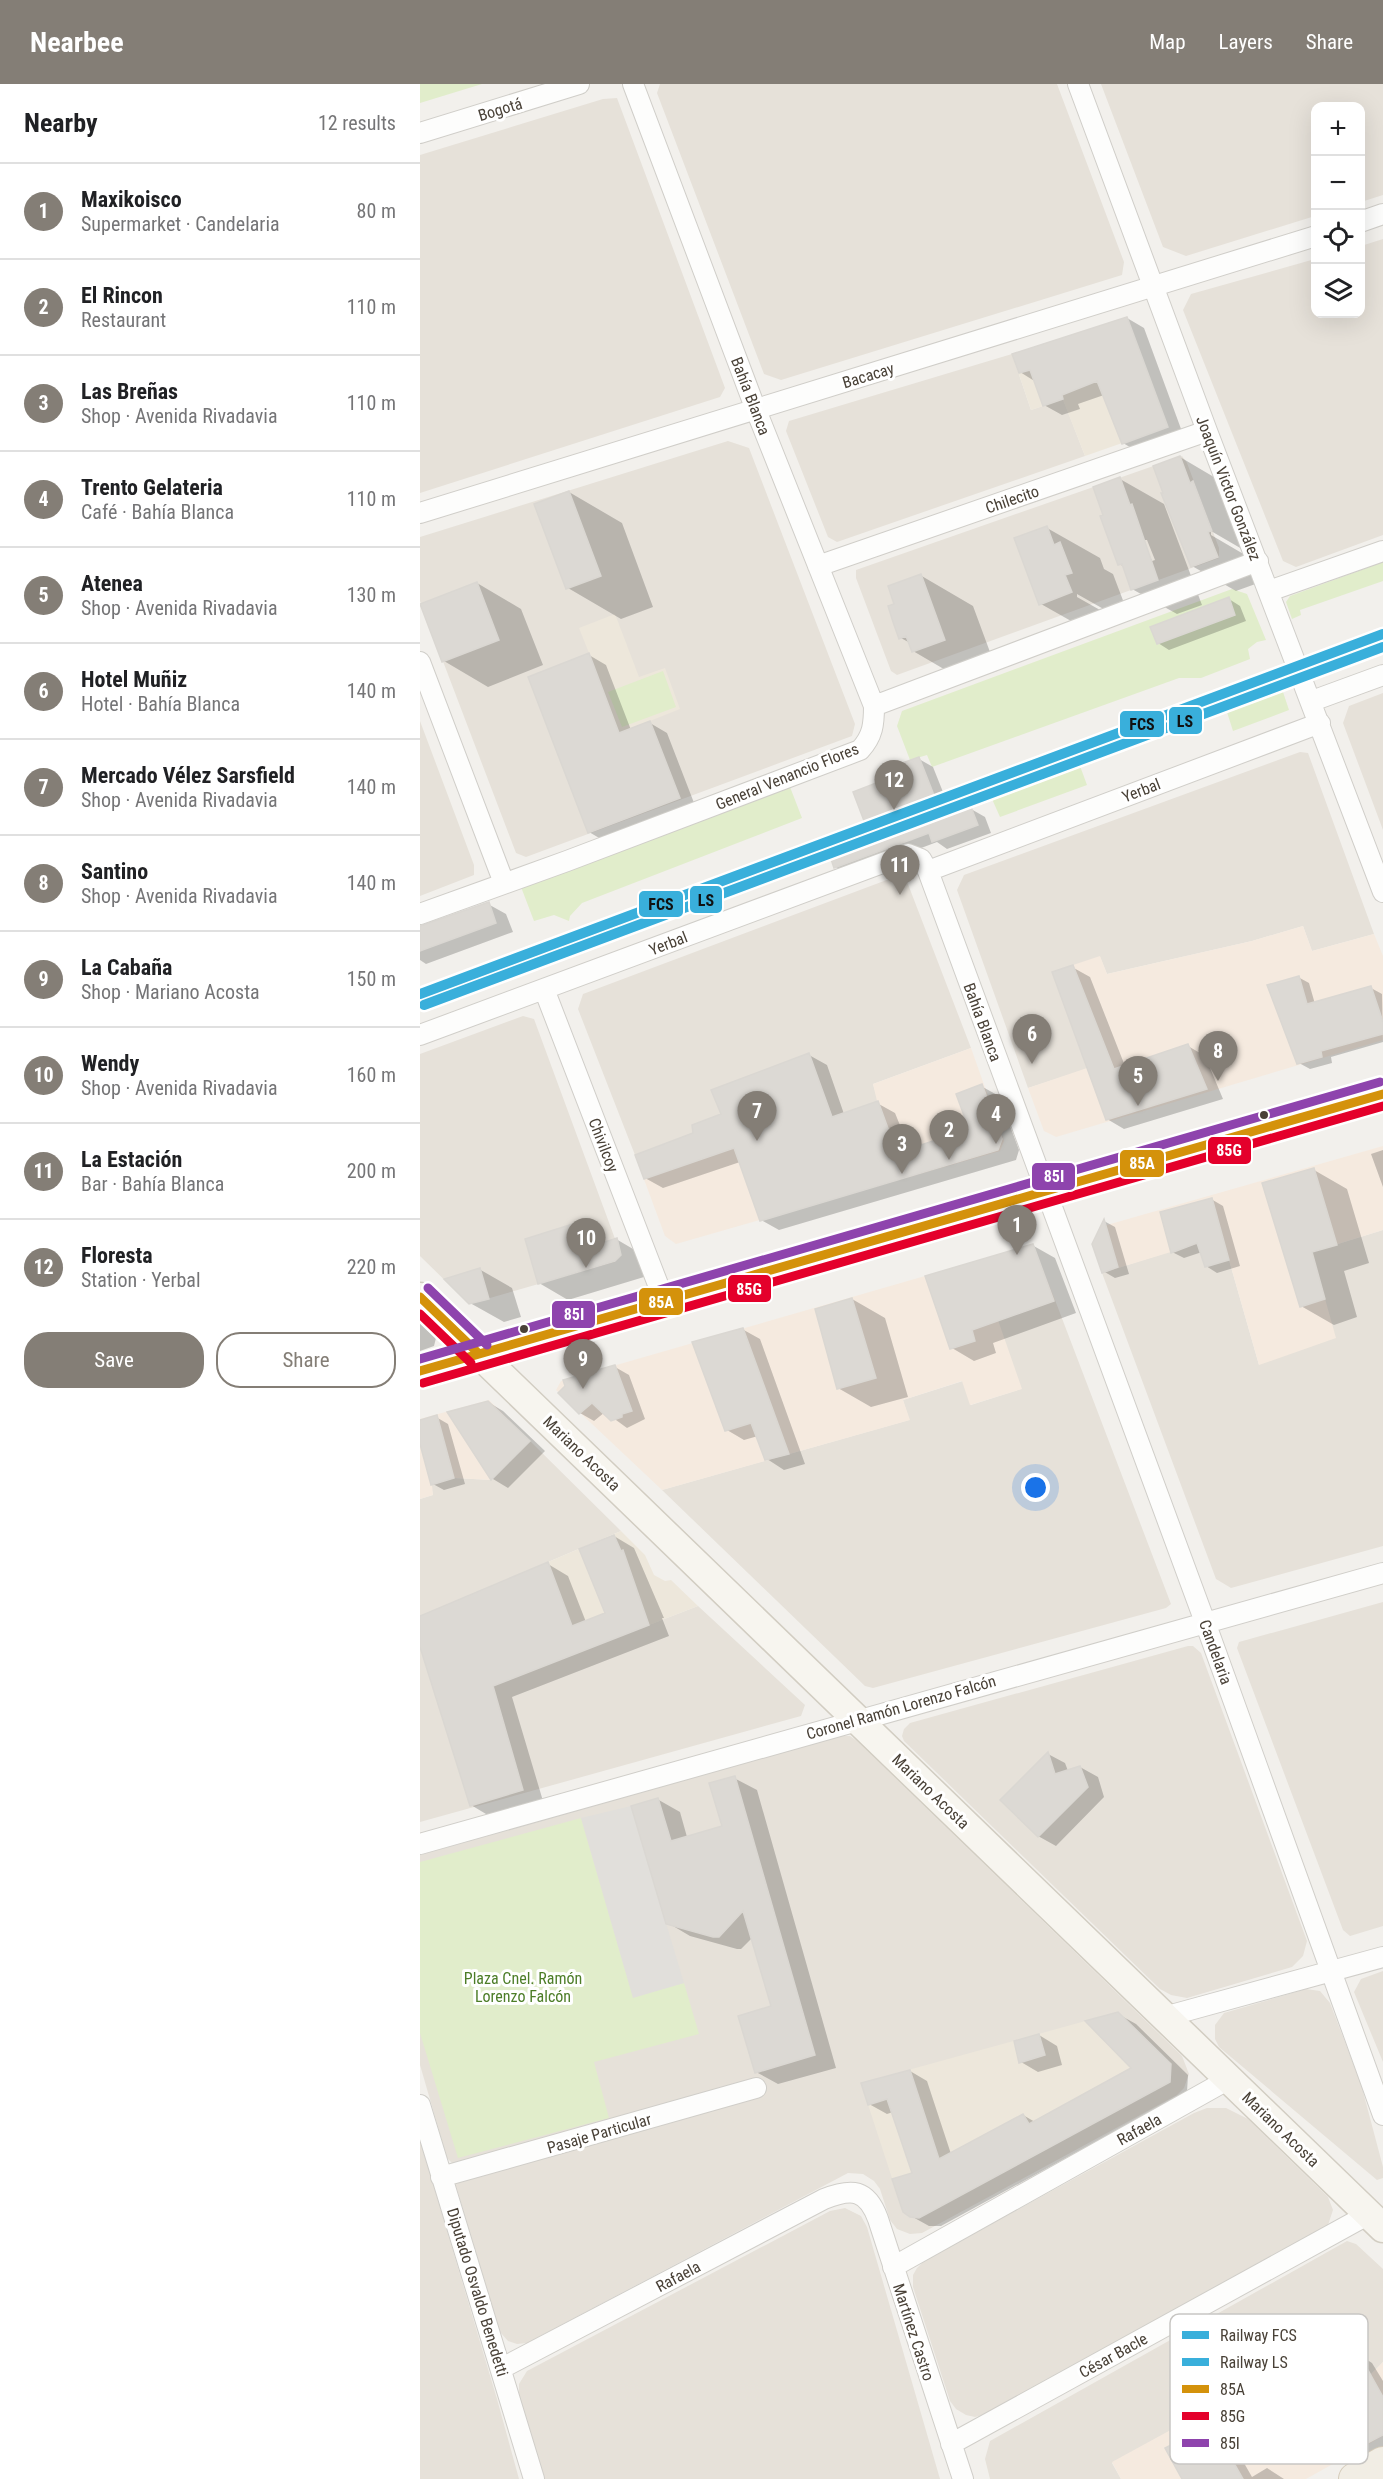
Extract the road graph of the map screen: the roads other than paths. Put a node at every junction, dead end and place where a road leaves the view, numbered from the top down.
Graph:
1 (579, 84) edge
2 (633, 84) edge
3 (1078, 84) edge
4 (420, 133) edge
5 (1383, 214) edge
6 (1365, 220) edge
7 (1311, 238) edge
8 (1154, 286) junction
9 (756, 410) junction
10 (1207, 431) junction
11 (420, 513) edge
12 (1383, 550) edge
13 (1258, 561) junction
14 (818, 566) junction
15 (1269, 591) junction
16 (420, 662) edge
17 (1383, 675) edge
18 (1312, 701) junction
19 (874, 706) junction
20 (1320, 723) junction
21 (922, 863) junction
22 (504, 883) junction
23 (1383, 892) edge
24 (420, 914) edge
25 (544, 989) junction
26 (420, 1035) edge
27 (1383, 1094) edge
28 (1045, 1190) junction
29 (420, 1297) edge
30 (664, 1300) junction
31 (479, 1354) junction
32 (420, 1371) edge
33 (1383, 1573) edge
34 (1205, 1622) junction
35 (857, 1720) junction
36 (420, 1844) edge
37 (1383, 1957) edge
38 (1332, 1972) junction
39 (1164, 2017) junction
40 (1229, 2079) junction
41 (756, 2088) dead end
42 (420, 2105) edge
43 (1383, 2115) edge
44 (441, 2177) junction
45 (856, 2193) joint
46 (1376, 2221) edge
47 (893, 2267) junction
48 (1199, 2314) edge
49 (1170, 2329) edge
50 (502, 2368) junction
51 (951, 2444) junction
52 (1383, 2463) edge
53 (534, 2479) edge
54 (963, 2479) edge
55 (1355, 2479) edge

1 - 4 street, Bogotá
2 - 9 street, Bahía Blanca
3 - 8 street, Joaquín Victor González
5 - 6 street
7 - 8 street, Bacacay
8 - 9 street, Bacacay
8 - 10 street, Joaquín Victor González
9 - 11 street, Bacacay
9 - 14 street, Bahía Blanca
10 - 13 street, Joaquín Victor González
10 - 14 street, Chilecito
12 - 15 street
13 - 15 street, Joaquín Victor González
13 - 19 street
14 - 19 street, Bahía Blanca
15 - 18 street, Joaquín Victor González
16 - 22 street
17 - 18 street
18 - 20 street, Joaquín Victor González
19 - 22 street, General Venancio Flores
20 - 21 street, Yerbal
20 - 23 street, Joaquín Victor González
21 - 25 street, Yerbal
21 - 28 street, Bahía Blanca
22 - 24 street, General Venancio Flores
25 - 26 street, Yerbal
25 - 30 street, Chivilcoy
27 - 28 main road
28 - 30 main road
28 - 34 street, Candelaria
29 - 31 street, Mariano Acosta
30 - 31 main road
31 - 32 main road
31 - 35 street, Mariano Acosta
33 - 34 street, Coronel Ramón Lorenzo Falcón
34 - 35 street, Coronel Ramón Lorenzo Falcón
34 - 38 street, Candelaria
35 - 36 street, Coronel Ramón Lorenzo Falcón
35 - 39 street, Mariano Acosta
37 - 38 street
38 - 39 street
38 - 43 street, Candelaria
39 - 40 street, Mariano Acosta
40 - 46 street, Mariano Acosta
40 - 47 street, Rafaela
41 - 44 street, Pasaje Particular
42 - 44 street, Diputado Osvaldo Benedetti
44 - 50 street, Diputado Osvaldo Benedetti
45 - 47 street, Martínez Castro
45 - 50 street, Rafaela
46 - 48 street, César Bacle
47 - 51 street, Martínez Castro
49 - 51 street, César Bacle
50 - 53 street, Diputado Osvaldo Benedetti
51 - 54 street, Martínez Castro
52 - 55 main road

